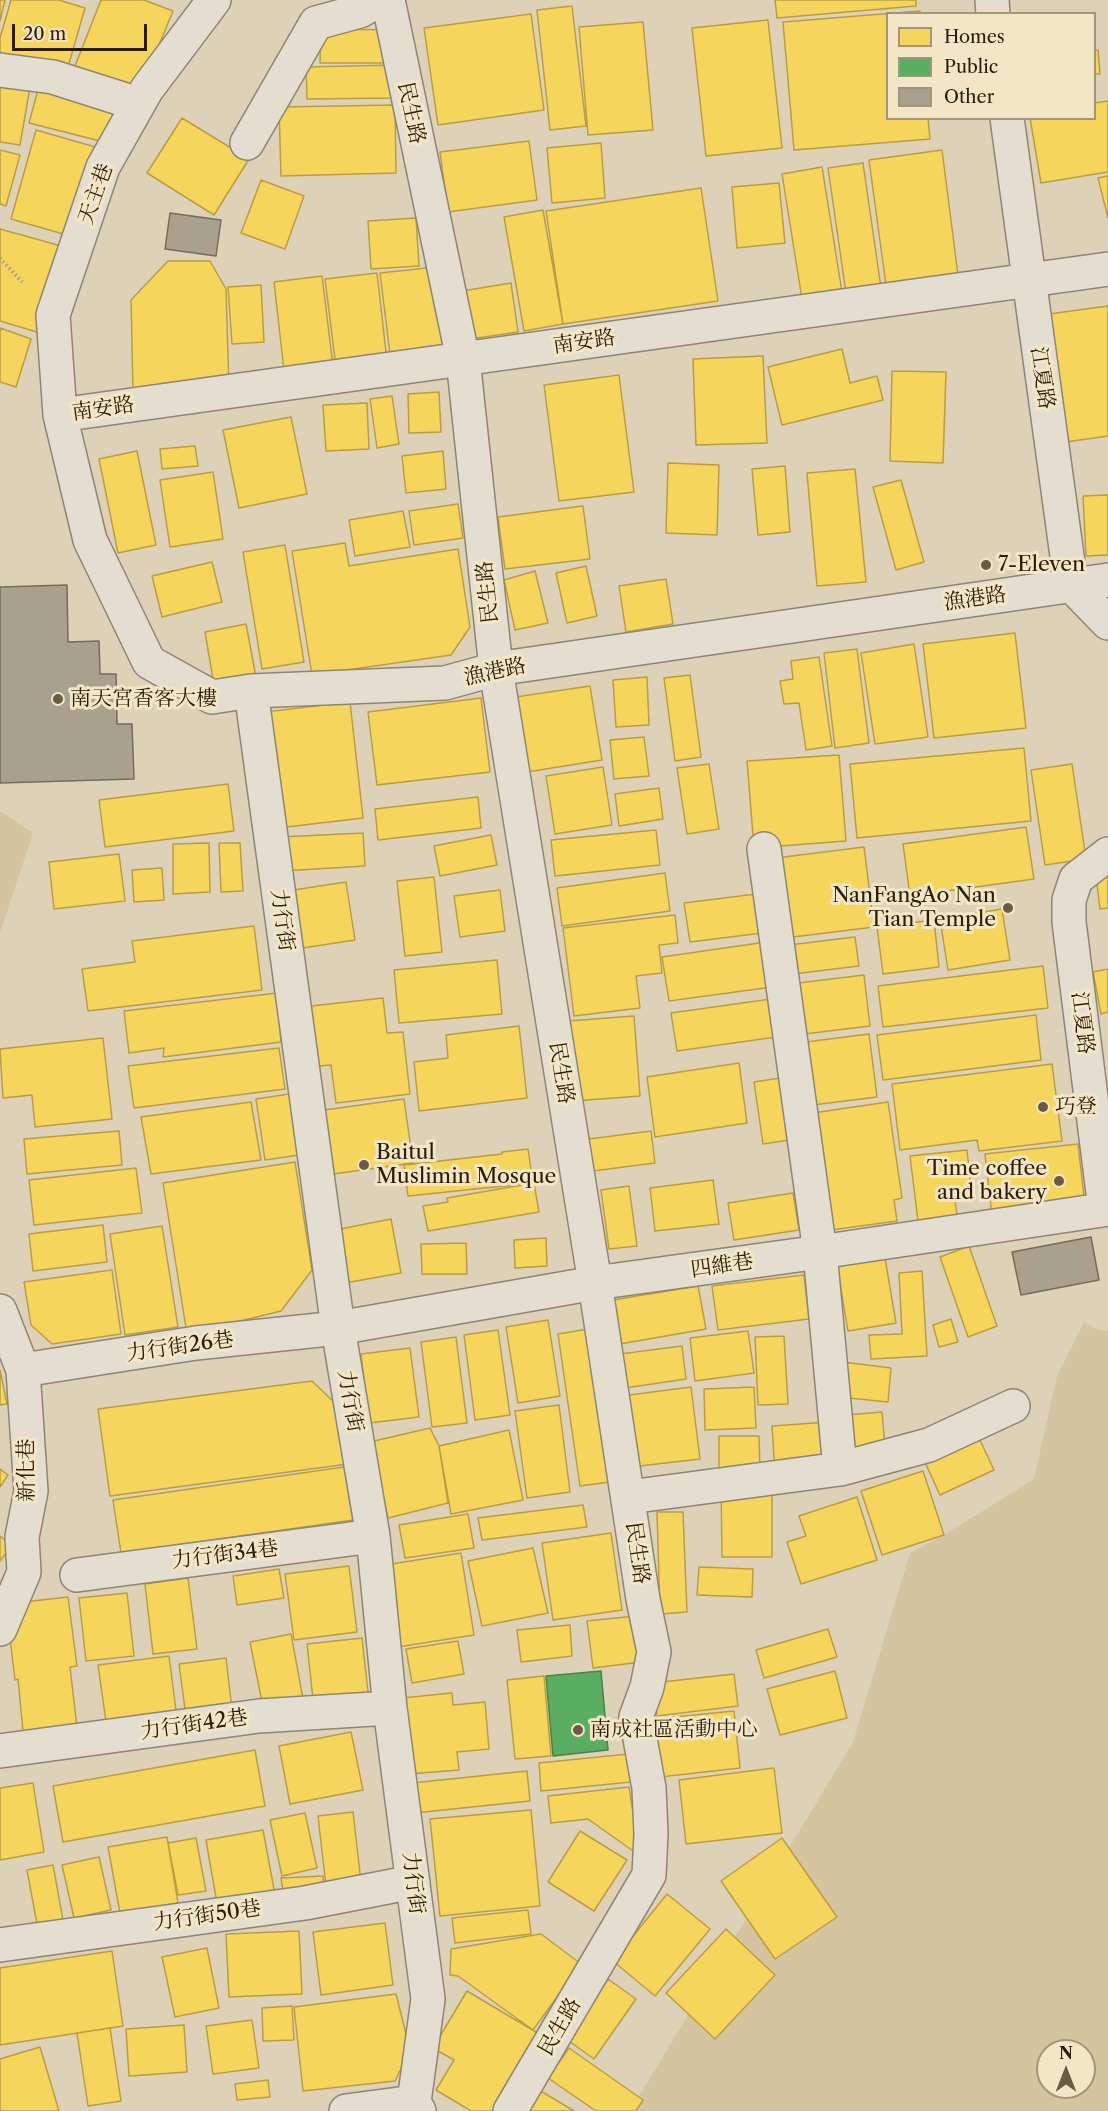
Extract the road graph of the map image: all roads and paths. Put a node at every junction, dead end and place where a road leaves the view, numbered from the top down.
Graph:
1 (214, 0) edge
2 (380, 0) edge
3 (388, 0) edge
4 (0, 70) edge
5 (138, 104) junction
6 (1007, 120) edge
7 (247, 143) dead end
8 (1108, 269) edge
9 (1028, 280) junction
10 (463, 359) junction
11 (60, 415) junction
12 (1108, 580) edge
13 (1071, 585) junction
14 (1108, 623) edge
15 (496, 669) junction
16 (251, 691) junction
17 (764, 849) dead end
18 (1108, 854) edge
19 (1107, 1209) edge
20 (820, 1252) junction
21 (595, 1283) junction
22 (0, 1311) edge
23 (338, 1328) junction
24 (23, 1370) junction
25 (1012, 1406) dead end
26 (840, 1469) junction
27 (629, 1497) junction
28 (373, 1536) junction
29 (77, 1575) dead end
30 (0, 1629) edge
31 (390, 1708) junction
32 (0, 1751) edge
33 (413, 1882) junction
34 (0, 1945) edge
35 (417, 2107) edge
36 (346, 2111) edge
37 (510, 2111) edge

1 - 5 street, 天主巷
2 - 7 street
3 - 10 street, 民生路
4 - 5 street
5 - 11 street, 天主巷
6 - 9 street, 江夏路
8 - 9 street, 南安路
9 - 10 street, 南安路
9 - 13 street, 江夏路
10 - 11 street, 南安路
10 - 15 street, 民生路
11 - 16 street, 漁港路
12 - 13 street, 漁港路
13 - 14 street
13 - 15 street, 漁港路
15 - 16 street, 漁港路
15 - 21 street, 民生路
16 - 23 street, 力行街
17 - 20 street
18 - 19 street, 江夏路
19 - 20 street, 四維巷
20 - 21 street, 四維巷
20 - 26 street
21 - 23 street, 四維巷
21 - 27 street, 民生路
22 - 24 street, 新化巷
23 - 24 street, 力行街26巷
23 - 28 street, 力行街
24 - 30 street, 新化巷
25 - 26 street
26 - 27 street
27 - 37 street, 民生路
28 - 29 street, 力行街34巷
28 - 31 street, 力行街
31 - 32 street, 力行街42巷
31 - 33 street, 力行街
33 - 34 street, 力行街50巷
33 - 35 street, 力行街
35 - 36 street

